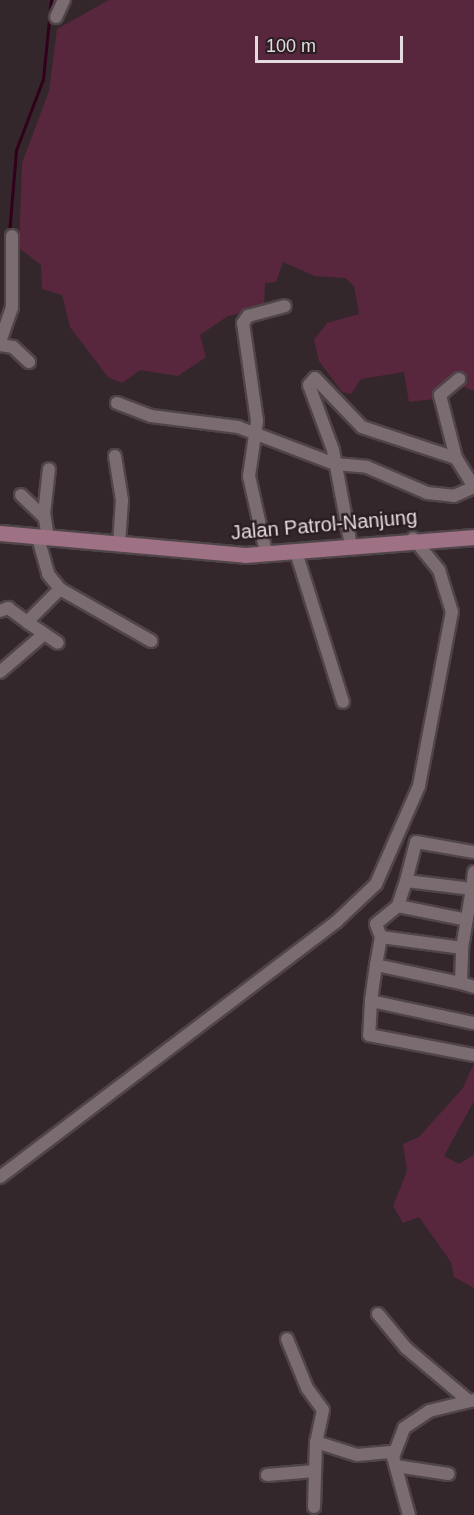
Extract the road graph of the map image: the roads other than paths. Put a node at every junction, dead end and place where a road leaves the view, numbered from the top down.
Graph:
1 (64, 0) edge
2 (56, 17) dead end
3 (12, 236) dead end
4 (285, 306) dead end
5 (0, 343) edge
6 (29, 362) dead end
7 (459, 379) dead end
8 (117, 403) dead end
9 (255, 436) junction
10 (115, 456) dead end
11 (456, 458) junction
12 (335, 464) junction
13 (49, 469) dead end
14 (474, 487) edge
15 (21, 495) dead end
16 (44, 517) junction
17 (0, 532) edge
18 (474, 537) edge
19 (43, 538) junction
20 (413, 538) junction
21 (119, 544) junction
22 (351, 546) junction
23 (266, 552) junction
24 (296, 552) junction
25 (60, 589) junction
26 (0, 611) edge
27 (27, 622) junction
28 (44, 634) junction
29 (151, 640) dead end
30 (58, 643) dead end
31 (0, 672) edge
32 (343, 702) dead end
33 (474, 852) edge
34 (474, 872) edge
35 (406, 881) junction
36 (472, 889) junction
37 (398, 906) junction
38 (467, 920) junction
39 (381, 937) junction
40 (462, 948) junction
41 (376, 965) junction
42 (468, 985) edge
43 (371, 1001) junction
44 (474, 1023) edge
45 (474, 1055) edge
46 (0, 1177) edge
47 (378, 1314) dead end
48 (287, 1339) dead end
49 (471, 1400) edge
50 (316, 1442) junction
51 (394, 1452) junction
52 (396, 1466) junction
53 (315, 1470) junction
54 (448, 1474) dead end
55 (267, 1475) dead end
56 (314, 1507) dead end
57 (409, 1515) edge

1 - 2 street
3 - 5 street
4 - 9 street
5 - 6 street
7 - 11 street
8 - 9 street
9 - 12 street
9 - 23 street
10 - 21 street
11 - 12 street
11 - 14 street
12 - 14 street
12 - 22 street
13 - 16 street
15 - 16 street
16 - 19 street
17 - 19 main road, Jalan Patrol-Nanjung
18 - 20 main road, Jalan Patrol-Nanjung
19 - 21 main road, Jalan Patrol-Nanjung
19 - 25 street
20 - 22 main road, Jalan Patrol-Nanjung
20 - 46 street
21 - 23 main road, Jalan Patrol-Nanjung
22 - 24 main road, Jalan Patrol-Nanjung
23 - 24 main road, Jalan Patrol-Nanjung
24 - 32 street
25 - 27 street
25 - 29 street
26 - 27 street
27 - 28 street
28 - 30 street
28 - 31 street
33 - 35 street
34 - 36 street
35 - 36 street
35 - 37 street
36 - 38 street
37 - 38 street
37 - 39 street
38 - 40 street
39 - 40 street
39 - 41 street
40 - 42 street
41 - 42 street
41 - 43 street
43 - 44 street
43 - 45 street
47 - 49 street
48 - 50 street
49 - 51 street
50 - 51 street
50 - 53 street
51 - 52 street
52 - 54 street
52 - 57 street
53 - 55 street
53 - 56 street

